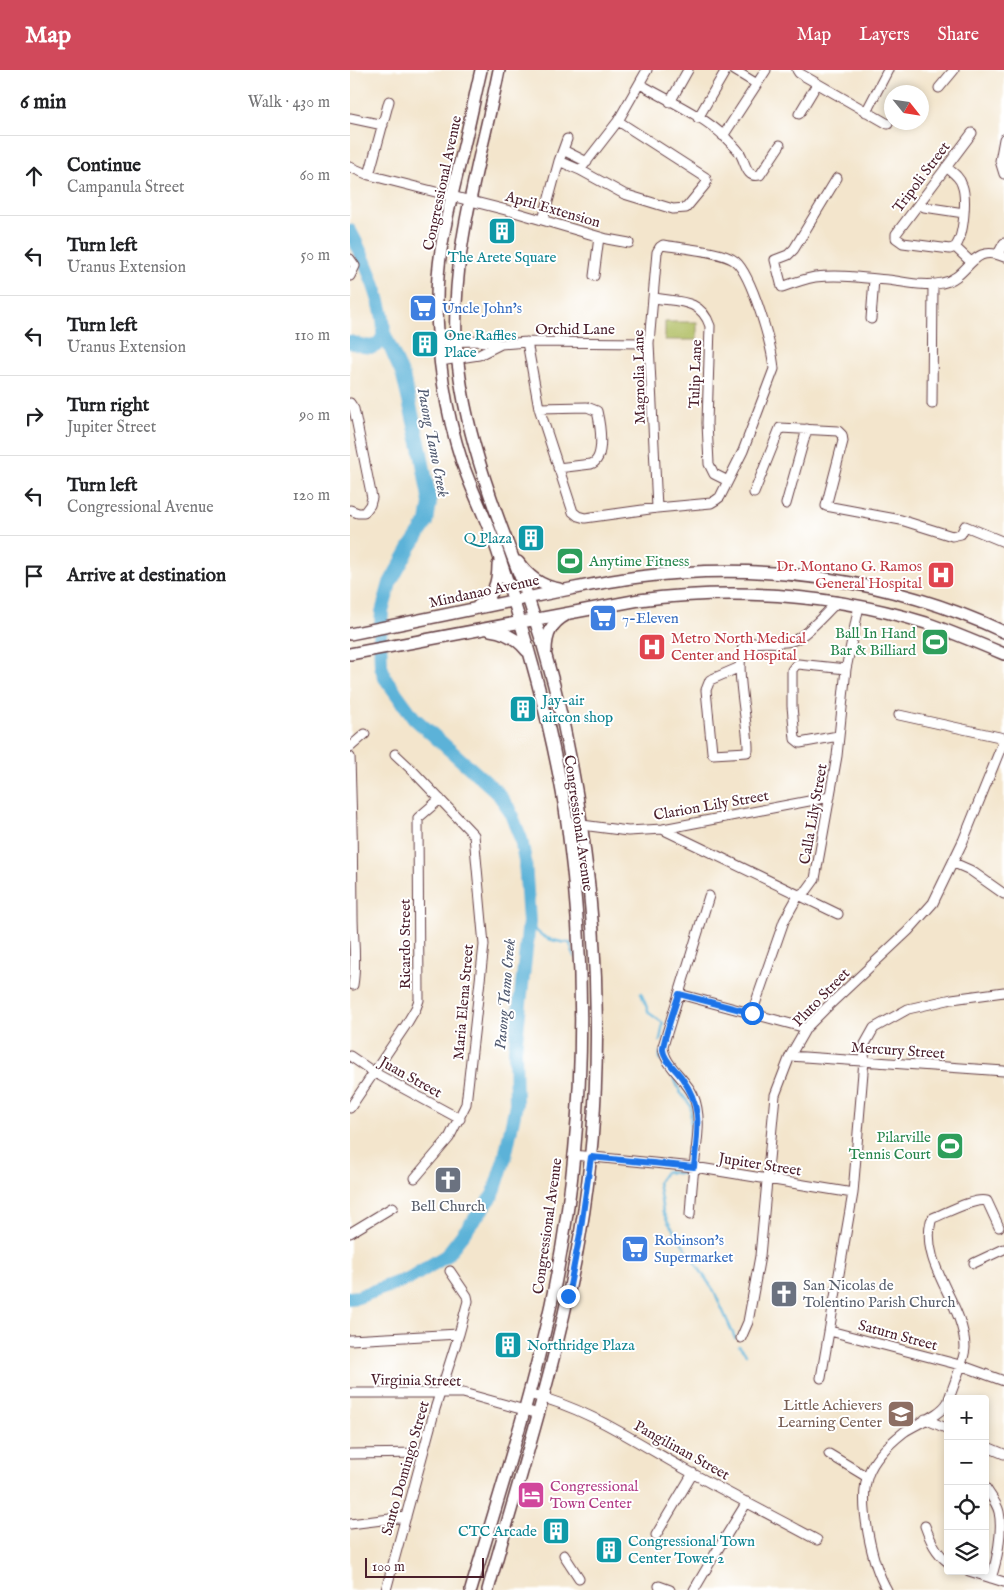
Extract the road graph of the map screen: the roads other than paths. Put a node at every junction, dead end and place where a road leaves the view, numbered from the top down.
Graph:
1 (481, 70) edge
2 (499, 70) edge
3 (647, 70) edge
4 (688, 70) edge
5 (726, 70) edge
6 (734, 70) edge
7 (766, 70) edge
8 (797, 70) edge
9 (888, 70) edge
10 (954, 70) edge
11 (640, 84) junction
12 (758, 84) junction
13 (817, 84) junction
14 (938, 88) dead end
15 (389, 101) dead end
16 (670, 102) junction
17 (866, 112) junction
18 (799, 114) dead end
19 (350, 118) edge
20 (698, 118) junction
21 (618, 122) junction
22 (884, 122) edge
23 (383, 125) junction
24 (972, 133) dead end
25 (723, 136) junction
26 (567, 139) dead end
27 (1004, 139) edge
28 (780, 145) dead end
29 (563, 150) junction
30 (559, 162) junction
31 (587, 162) junction
32 (350, 167) edge
33 (946, 168) junction
34 (580, 170) junction
35 (1004, 174) edge
36 (369, 175) junction
37 (837, 178) dead end
38 (451, 197) junction
39 (469, 201) junction
40 (919, 203) junction
41 (964, 213) junction
42 (543, 220) junction
43 (599, 237) junction
44 (630, 243) dead end
45 (1004, 243) edge
46 (955, 247) junction
47 (1001, 256) edge
48 (350, 259) edge
49 (971, 262) junction
50 (350, 276) edge
51 (594, 276) dead end
52 (874, 279) junction
53 (933, 284) junction
54 (654, 298) junction
55 (871, 319) dead end
56 (439, 342) junction
57 (456, 342) junction
58 (527, 342) junction
59 (649, 343) junction
60 (502, 344) junction
61 (458, 358) junction
62 (440, 361) junction
63 (350, 403) edge
64 (932, 404) dead end
65 (539, 408) junction
66 (806, 429) junction
67 (558, 468) junction
68 (728, 481) junction
69 (754, 492) dead end
70 (786, 504) dead end
71 (658, 508) junction
72 (350, 510) edge
73 (1004, 542) edge
74 (510, 550) junction
75 (498, 553) junction
76 (566, 590) junction
77 (894, 592) junction
78 (528, 597) junction
79 (513, 600) junction
80 (836, 602) junction
81 (859, 606) junction
82 (476, 608) junction
83 (575, 611) junction
84 (888, 613) junction
85 (535, 619) junction
86 (520, 622) junction
87 (480, 630) junction
88 (1004, 632) edge
89 (350, 634) edge
90 (350, 654) edge
91 (1004, 654) edge
92 (531, 656) junction
93 (546, 658) junction
94 (740, 667) junction
95 (846, 669) junction
96 (899, 715) dead end
97 (365, 734) dead end
98 (838, 736) junction
99 (1003, 744) edge
100 (350, 747) edge
101 (395, 754) dead end
102 (350, 758) edge
103 (830, 797) junction
104 (440, 799) junction
105 (352, 824) edge
106 (582, 825) junction
107 (568, 826) junction
108 (664, 830) junction
109 (954, 862) junction
110 (1004, 894) edge
111 (709, 896) dead end
112 (798, 896) junction
113 (838, 914) dead end
114 (352, 927) edge
115 (353, 984) dead end
116 (1004, 992) edge
117 (679, 994) junction
118 (752, 1013) junction
119 (806, 1028) junction
120 (350, 1056) edge
121 (790, 1056) junction
122 (864, 1060) junction
123 (1004, 1072) edge
124 (375, 1073) junction
125 (350, 1108) edge
126 (460, 1120) junction
127 (573, 1155) junction
128 (591, 1157) junction
129 (694, 1167) junction
130 (416, 1178) dead end
131 (768, 1179) junction
132 (853, 1193) junction
133 (393, 1206) dead end
134 (690, 1214) dead end
135 (999, 1227) dead end
136 (350, 1233) edge
137 (1004, 1249) edge
138 (974, 1263) dead end
139 (450, 1271) dead end
140 (830, 1331) junction
141 (459, 1334) junction
142 (741, 1338) dead end
143 (350, 1340) edge
144 (960, 1365) junction
145 (821, 1378) dead end
146 (1004, 1381) edge
147 (441, 1392) junction
148 (350, 1393) edge
149 (529, 1394) junction
150 (950, 1395) edge
151 (544, 1397) junction
152 (944, 1406) edge
153 (525, 1410) junction
154 (540, 1414) junction
155 (925, 1419) junction
156 (944, 1427) edge
157 (989, 1448) edge
158 (423, 1453) junction
159 (350, 1454) edge
160 (829, 1454) dead end
161 (1004, 1454) edge
162 (693, 1473) junction
163 (867, 1476) junction
164 (989, 1493) edge
165 (747, 1502) junction
166 (406, 1517) junction
167 (350, 1524) edge
168 (925, 1526) dead end
169 (656, 1535) dead end
170 (817, 1540) dead end
171 (564, 1555) dead end
172 (944, 1558) edge
173 (982, 1575) edge
174 (579, 1578) dead end
175 (991, 1578) junction
176 (1004, 1582) edge
177 (659, 1586) dead end
178 (386, 1590) edge
179 (471, 1590) edge
180 (488, 1590) edge
181 (670, 1590) edge
182 (694, 1590) edge
183 (887, 1590) edge

1 - 38 main road, Congressional Avenue
2 - 39 main road, Congressional Avenue
3 - 11 street
4 - 16 street
5 - 20 street
6 - 12 street
7 - 12 street
8 - 13 street
9 - 17 street
10 - 14 street
11 - 16 street
11 - 21 street
12 - 25 street
13 - 17 street
13 - 18 street
15 - 23 street
16 - 20 street
17 - 22 street
19 - 23 street
20 - 25 street
21 - 31 street
21 - 34 street
23 - 36 street
24 - 33 street, Tripoli Street
25 - 28 street
26 - 29 street
27 - 35 street
29 - 30 street
29 - 31 street
30 - 34 street
30 - 42 street
31 - 34 street
32 - 36 street, April Extension
33 - 40 street, Tripoli Street
33 - 41 street
36 - 38 street, April Extension
37 - 52 street
38 - 39 street, April Extension
38 - 56 main road, Congressional Avenue
39 - 42 street, April Extension
39 - 57 main road, Congressional Avenue
40 - 41 street
40 - 46 street, Tripoli Street
41 - 46 street
42 - 43 street, April Extension
43 - 44 street, April Extension
43 - 51 street
45 - 47 street
46 - 49 street
47 - 49 street
48 - 50 street
49 - 53 street
52 - 53 street
52 - 55 street
53 - 64 street
54 - 59 street, Magnolia Lane
54 - 68 street, Tulip Lane
54 - 68 street, Magnolia Lane
56 - 57 street, Orchid Lane
56 - 62 main road, Congressional Avenue
57 - 60 street, Orchid Lane
57 - 61 main road, Congressional Avenue
58 - 59 street, Orchid Lane
58 - 60 street, Orchid Lane
58 - 65 street
59 - 71 street, Magnolia Lane
60 - 61 street, Orchid Lane
61 - 62 street, Orchid Lane
61 - 74 main road, Congressional Avenue
62 - 75 main road, Congressional Avenue
63 - 72 street
65 - 67 street
65 - 67 street
66 - 69 street
66 - 70 street
66 - 73 street
67 - 71 street
68 - 71 street
74 - 76 main road
74 - 78 main road, Congressional Avenue
75 - 79 main road, Congressional Avenue
75 - 82 main road
76 - 77 main road, Mindanao Avenue
76 - 78 main road, Mindanao Avenue
77 - 84 main road
77 - 88 main road, Mindanao Avenue
78 - 79 main road, Mindanao Avenue
78 - 85 main road, Congressional Avenue
79 - 82 main road, Mindanao Avenue
79 - 86 main road, Congressional Avenue
80 - 81 main road
80 - 83 main road
80 - 94 street
81 - 84 main road
81 - 95 street, Calla Lily Street
82 - 89 main road, Mindanao Avenue
83 - 85 main road
83 - 93 main road
84 - 91 main road
85 - 86 main road
85 - 93 main road, Congressional Avenue
86 - 87 main road
86 - 92 main road, Congressional Avenue
87 - 90 main road
87 - 92 main road
92 - 107 main road, Congressional Avenue
93 - 106 main road, Congressional Avenue
94 - 94 street
95 - 98 street, Calla Lily Street
95 - 98 street
96 - 99 street
97 - 100 street
98 - 103 street, Calla Lily Street
99 - 109 street, Pluto Street
101 - 104 street, Maria Elena Street
102 - 105 street
103 - 108 street, Clarion Lily Street
103 - 112 street, Calla Lily Street
104 - 124 street, Ricardo Street
104 - 126 street, Maria Elena Street
105 - 114 street
106 - 107 street, Clarion Lily Street
106 - 108 street, Clarion Lily Street
106 - 128 main road, Congressional Avenue
107 - 127 main road, Congressional Avenue
108 - 112 street
109 - 110 street
109 - 119 street, Pluto Street
111 - 117 street
112 - 113 street
112 - 118 street, Calla Lily Street
114 - 115 street
116 - 122 street
117 - 118 street
117 - 129 street
118 - 119 street
119 - 121 street, Pluto Street
120 - 124 street, Juan Street
121 - 122 street, Mercury Street
121 - 131 street, Pluto Street
122 - 123 street, Mercury Street
122 - 132 street
124 - 125 street, Ricardo Street
124 - 126 street, Juan Street
126 - 130 street, Maria Elena Street
127 - 128 street, Jupiter Street
127 - 149 main road, Congressional Avenue
128 - 129 street, Jupiter Street
128 - 151 main road, Congressional Avenue
129 - 131 street, Jupiter Street
129 - 134 street
131 - 132 street, Jupiter Street
131 - 142 street, Pluto Street
132 - 140 street
133 - 136 street
135 - 144 street
137 - 138 street
139 - 141 street, Santo Domingo Street
140 - 144 street, Saturn Street
140 - 145 street
141 - 143 street
141 - 147 street, Santo Domingo Street
144 - 146 street, Saturn Street
144 - 150 street
147 - 148 street, Virginia Street
147 - 153 street, Virginia Street
147 - 158 street, Santo Domingo Street
149 - 151 street, Pangilinan Street
149 - 153 main road, Congressional Avenue
151 - 154 main road, Congressional Avenue
151 - 162 street, Pangilinan Street
152 - 155 street
153 - 154 street, Virginia Street
153 - 179 main road, Congressional Avenue
154 - 180 main road, Congressional Avenue
155 - 156 street
155 - 163 street
157 - 161 street
158 - 159 street
158 - 166 street, Santo Domingo Street
160 - 163 street
162 - 165 street, Pangilinan Street
162 - 169 street
163 - 183 street
164 - 175 street
165 - 170 street, Pangilinan Street
165 - 182 street
166 - 167 street
166 - 178 street, Santo Domingo Street
168 - 172 street
171 - 174 street
173 - 175 street
175 - 176 street
177 - 181 street

